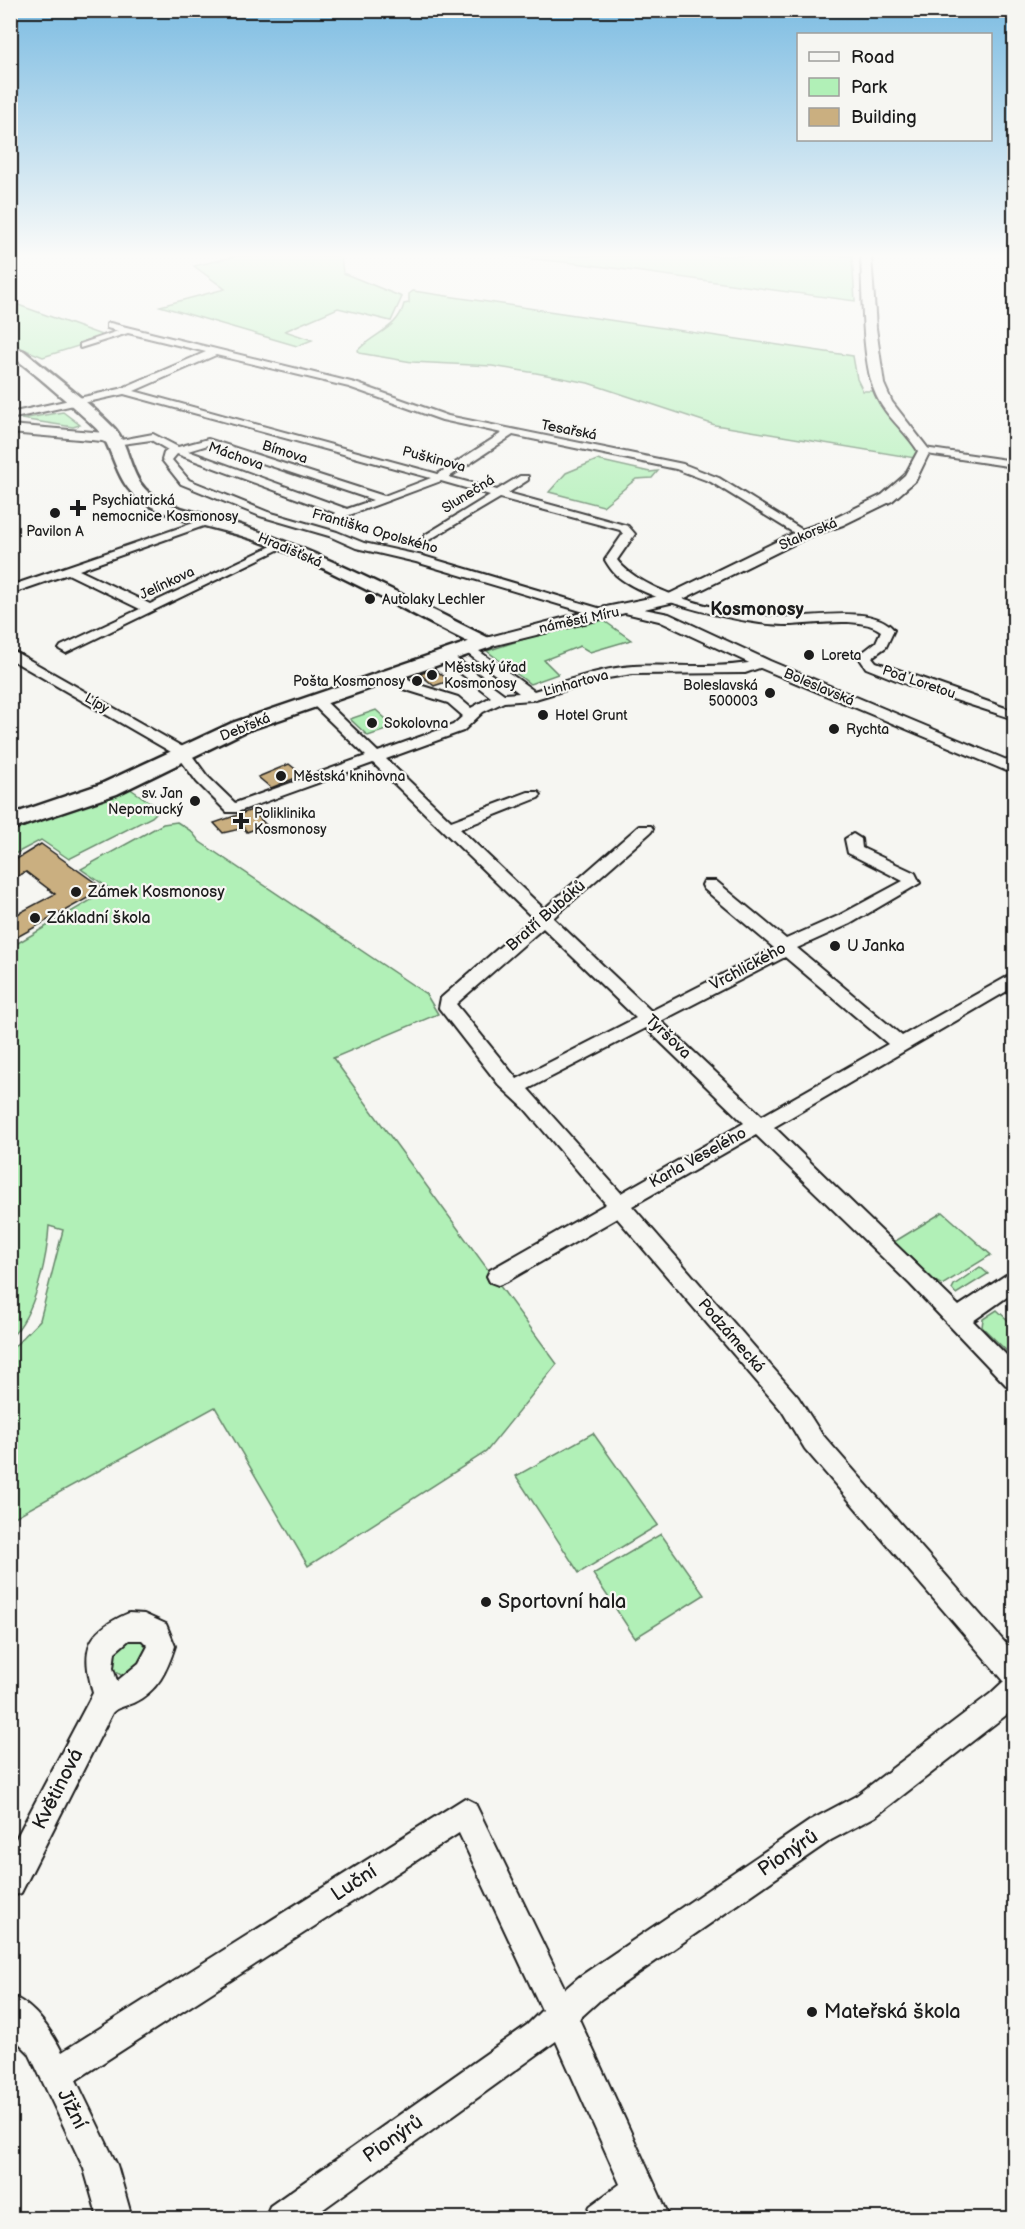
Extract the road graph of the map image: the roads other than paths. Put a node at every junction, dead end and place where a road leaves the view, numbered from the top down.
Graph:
1 (26, 360) edge
2 (195, 360) edge
3 (252, 360) edge
4 (875, 360) edge
5 (124, 391) junction
6 (76, 402) junction
7 (10, 416) edge
8 (10, 429) edge
9 (510, 432) junction
10 (235, 440) dead end
11 (115, 442) junction
12 (208, 442) junction
13 (176, 450) junction
14 (924, 451) junction
15 (1014, 464) edge
16 (442, 477) junction
17 (524, 478) dead end
18 (500, 493) junction
19 (385, 500) junction
20 (347, 513) junction
21 (211, 520) junction
22 (317, 530) junction
23 (803, 534) junction
24 (429, 537) dead end
25 (282, 545) junction
26 (69, 570) junction
27 (10, 590) edge
28 (674, 598) junction
29 (148, 608) junction
30 (622, 610) junction
31 (601, 613) junction
32 (663, 617) junction
33 (476, 645) junction
34 (66, 649) dead end
35 (10, 653) edge
36 (446, 655) junction
37 (764, 664) junction
38 (394, 673) junction
39 (532, 696) junction
40 (501, 698) junction
41 (315, 700) junction
42 (470, 714) junction
43 (1014, 715) edge
44 (183, 753) junction
45 (376, 758) junction
46 (1014, 769) edge
47 (533, 795) dead end
48 (10, 824) edge
49 (450, 827) junction
50 (645, 829) dead end
51 (853, 839) dead end
52 (710, 885) dead end
53 (543, 918) junction
54 (786, 949) junction
55 (1014, 979) edge
56 (447, 1002) joint
57 (649, 1019) junction
58 (902, 1046) junction
59 (515, 1088) junction
60 (760, 1126) junction
61 (618, 1204) junction
62 (498, 1276) dead end
63 (1014, 1281) edge
64 (958, 1319) junction
65 (1014, 1378) edge
66 (1014, 1672) edge
67 (1014, 1690) edge
68 (108, 1697) dead end
69 (10, 1882) edge
70 (10, 2011) edge
71 (561, 2015) junction
72 (55, 2075) junction
73 (646, 2204) edge
74 (115, 2218) edge
75 (282, 2218) edge
76 (602, 2218) edge

1 - 6 main road, Hradišťská
2 - 5 street
3 - 9 street, Tesařská
4 - 14 street
5 - 6 street
5 - 16 street, Puškinova
6 - 7 street
6 - 11 main road, Hradišťská
8 - 11 street
9 - 16 street
9 - 23 street, Tesařská
10 - 12 street
11 - 13 street, Máchova
11 - 21 main road, Hradišťská
12 - 13 street
12 - 19 street, Bímova
13 - 20 street, Máchova
13 - 22 street, Františka Opolského
14 - 15 street
14 - 23 street, Stakorská
16 - 18 street, Puškinova
16 - 19 street
17 - 18 street, Slunečná
18 - 24 street, Slunečná
18 - 28 street, Puškinova
19 - 20 street
20 - 22 street
21 - 25 main road, Hradišťská
21 - 26 street
22 - 31 street, Františka Opolského
23 - 28 street, Stakorská
25 - 29 street, Jelínkova
25 - 33 main road, Hradišťská
26 - 27 street
26 - 29 street
28 - 30 street, náměstí Míru
28 - 32 street
28 - 43 street, Pod Loretou
29 - 34 street, Jelínkova
30 - 31 street, náměstí Míru
30 - 32 street, Boleslavská
31 - 33 street, náměstí Míru
32 - 37 street, Boleslavská
33 - 36 main road, Debřská
33 - 39 street
35 - 44 street, Lípy
36 - 38 main road, Debřská
36 - 40 street
37 - 39 street, Linhartova
37 - 46 street, Boleslavská
38 - 41 main road, Debřská
38 - 42 street
39 - 40 street, Linhartova
40 - 42 street, Linhartova
41 - 44 main road, Debřská
41 - 45 street, Tyršova
42 - 45 street, Linhartova
44 - 45 street, Linhartova
44 - 48 main road, Debřská
45 - 49 street, Tyršova
47 - 49 street
49 - 53 street, Tyršova
50 - 53 street, Bratří Bubáků
51 - 54 street, Vrchlického
52 - 54 street
53 - 56 street, Bratří Bubáků
53 - 57 street, Tyršova
54 - 57 street, Vrchlického
54 - 58 street
55 - 58 street, Karla Veselého
56 - 59 street, Podzámecká
57 - 59 street, Vrchlického
57 - 60 street, Tyršova
58 - 60 street, Karla Veselého
59 - 61 street, Podzámecká
60 - 61 street, Karla Veselého
60 - 64 street, Tyršova
61 - 62 street, Karla Veselého
61 - 66 street, Podzámecká
63 - 64 street
64 - 65 street, Tyršova
67 - 71 street, Pionýrů
68 - 69 street, Květinová
70 - 72 street, Jižní
71 - 72 street, Luční
71 - 73 street
71 - 75 street, Pionýrů
72 - 74 street, Jižní
73 - 76 street

